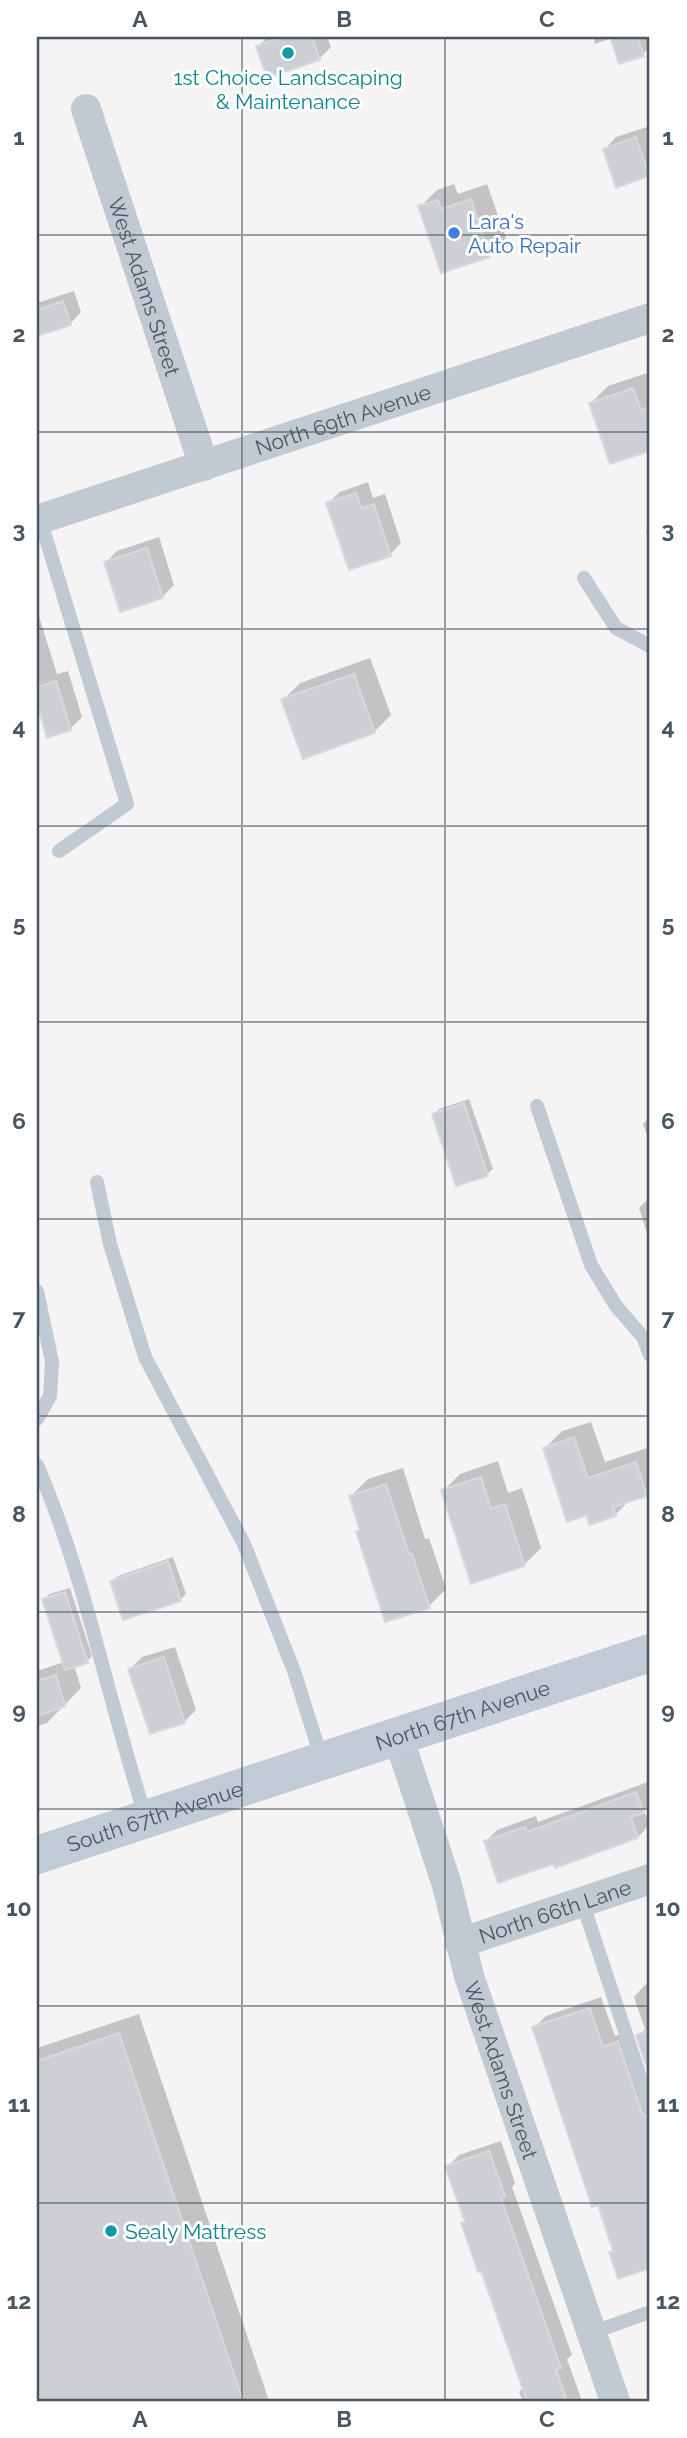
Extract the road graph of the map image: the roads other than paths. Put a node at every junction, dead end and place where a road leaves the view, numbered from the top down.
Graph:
1 (86, 109) dead end
2 (650, 318) edge
3 (204, 466) junction
4 (38, 520) edge
5 (584, 578) dead end
6 (650, 646) edge
7 (59, 850) dead end
8 (537, 1106) dead end
9 (97, 1182) dead end
10 (37, 1291) edge
11 (650, 1355) edge
12 (37, 1419) edge
13 (37, 1465) edge
14 (650, 1653) edge
15 (398, 1736) junction
16 (322, 1761) junction
17 (274, 1777) joint
18 (147, 1819) junction
19 (37, 1855) edge
20 (650, 1879) edge
21 (582, 1901) junction
22 (460, 1943) junction
23 (650, 2107) edge
24 (650, 2312) edge
25 (591, 2333) junction
26 (615, 2401) edge

1 - 3 street, West Adams Street
2 - 3 street, North 69th Avenue
3 - 4 street, North 69th Avenue
4 - 7 lane
5 - 6 lane
8 - 11 lane
9 - 16 lane
10 - 12 lane
13 - 18 lane
14 - 15 main road, North 67th Avenue
15 - 16 main road, North 67th Avenue
15 - 22 street, West Adams Street
16 - 17 main road, North 67th Avenue
17 - 18 main road, South 67th Avenue
18 - 19 main road, South 67th Avenue
20 - 21 street, North 66th Lane
21 - 22 street, North 66th Lane
21 - 23 lane
22 - 25 street, West Adams Street
24 - 25 lane
25 - 26 street, West Adams Street

